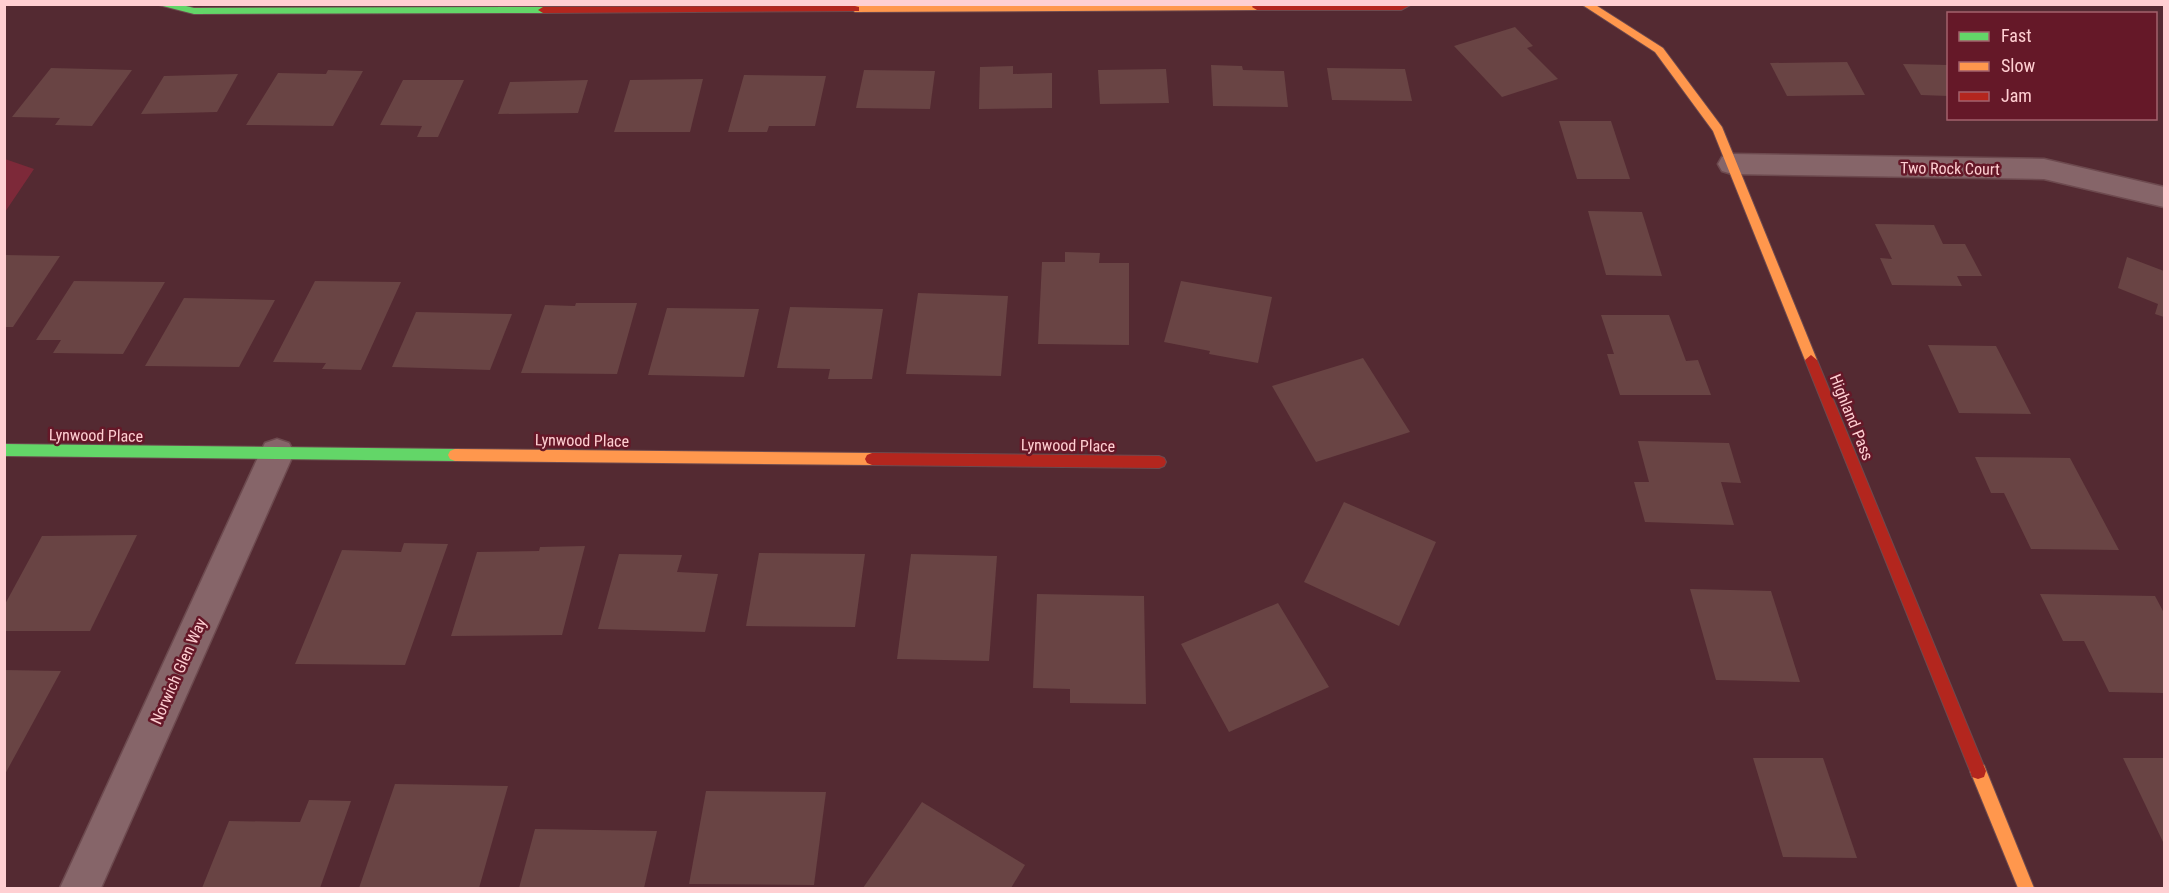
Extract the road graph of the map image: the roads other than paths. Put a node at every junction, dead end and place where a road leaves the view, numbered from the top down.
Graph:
1 (160, 4) edge
2 (1407, 4) edge
3 (1586, 4) edge
4 (979, 6) edge
5 (463, 7) edge
6 (1732, 164) junction
7 (2164, 197) edge
8 (4, 450) edge
9 (277, 453) junction
10 (1159, 462) dead end
11 (80, 888) edge
12 (2026, 888) edge

1 - 5 street
2 - 4 street
3 - 6 street, Highland Pass
4 - 5 street
6 - 7 street, Two Rock Court
6 - 12 street, Highland Pass
8 - 9 street, Lynwood Place
9 - 10 street, Lynwood Place
9 - 11 street, Norwich Glen Way

